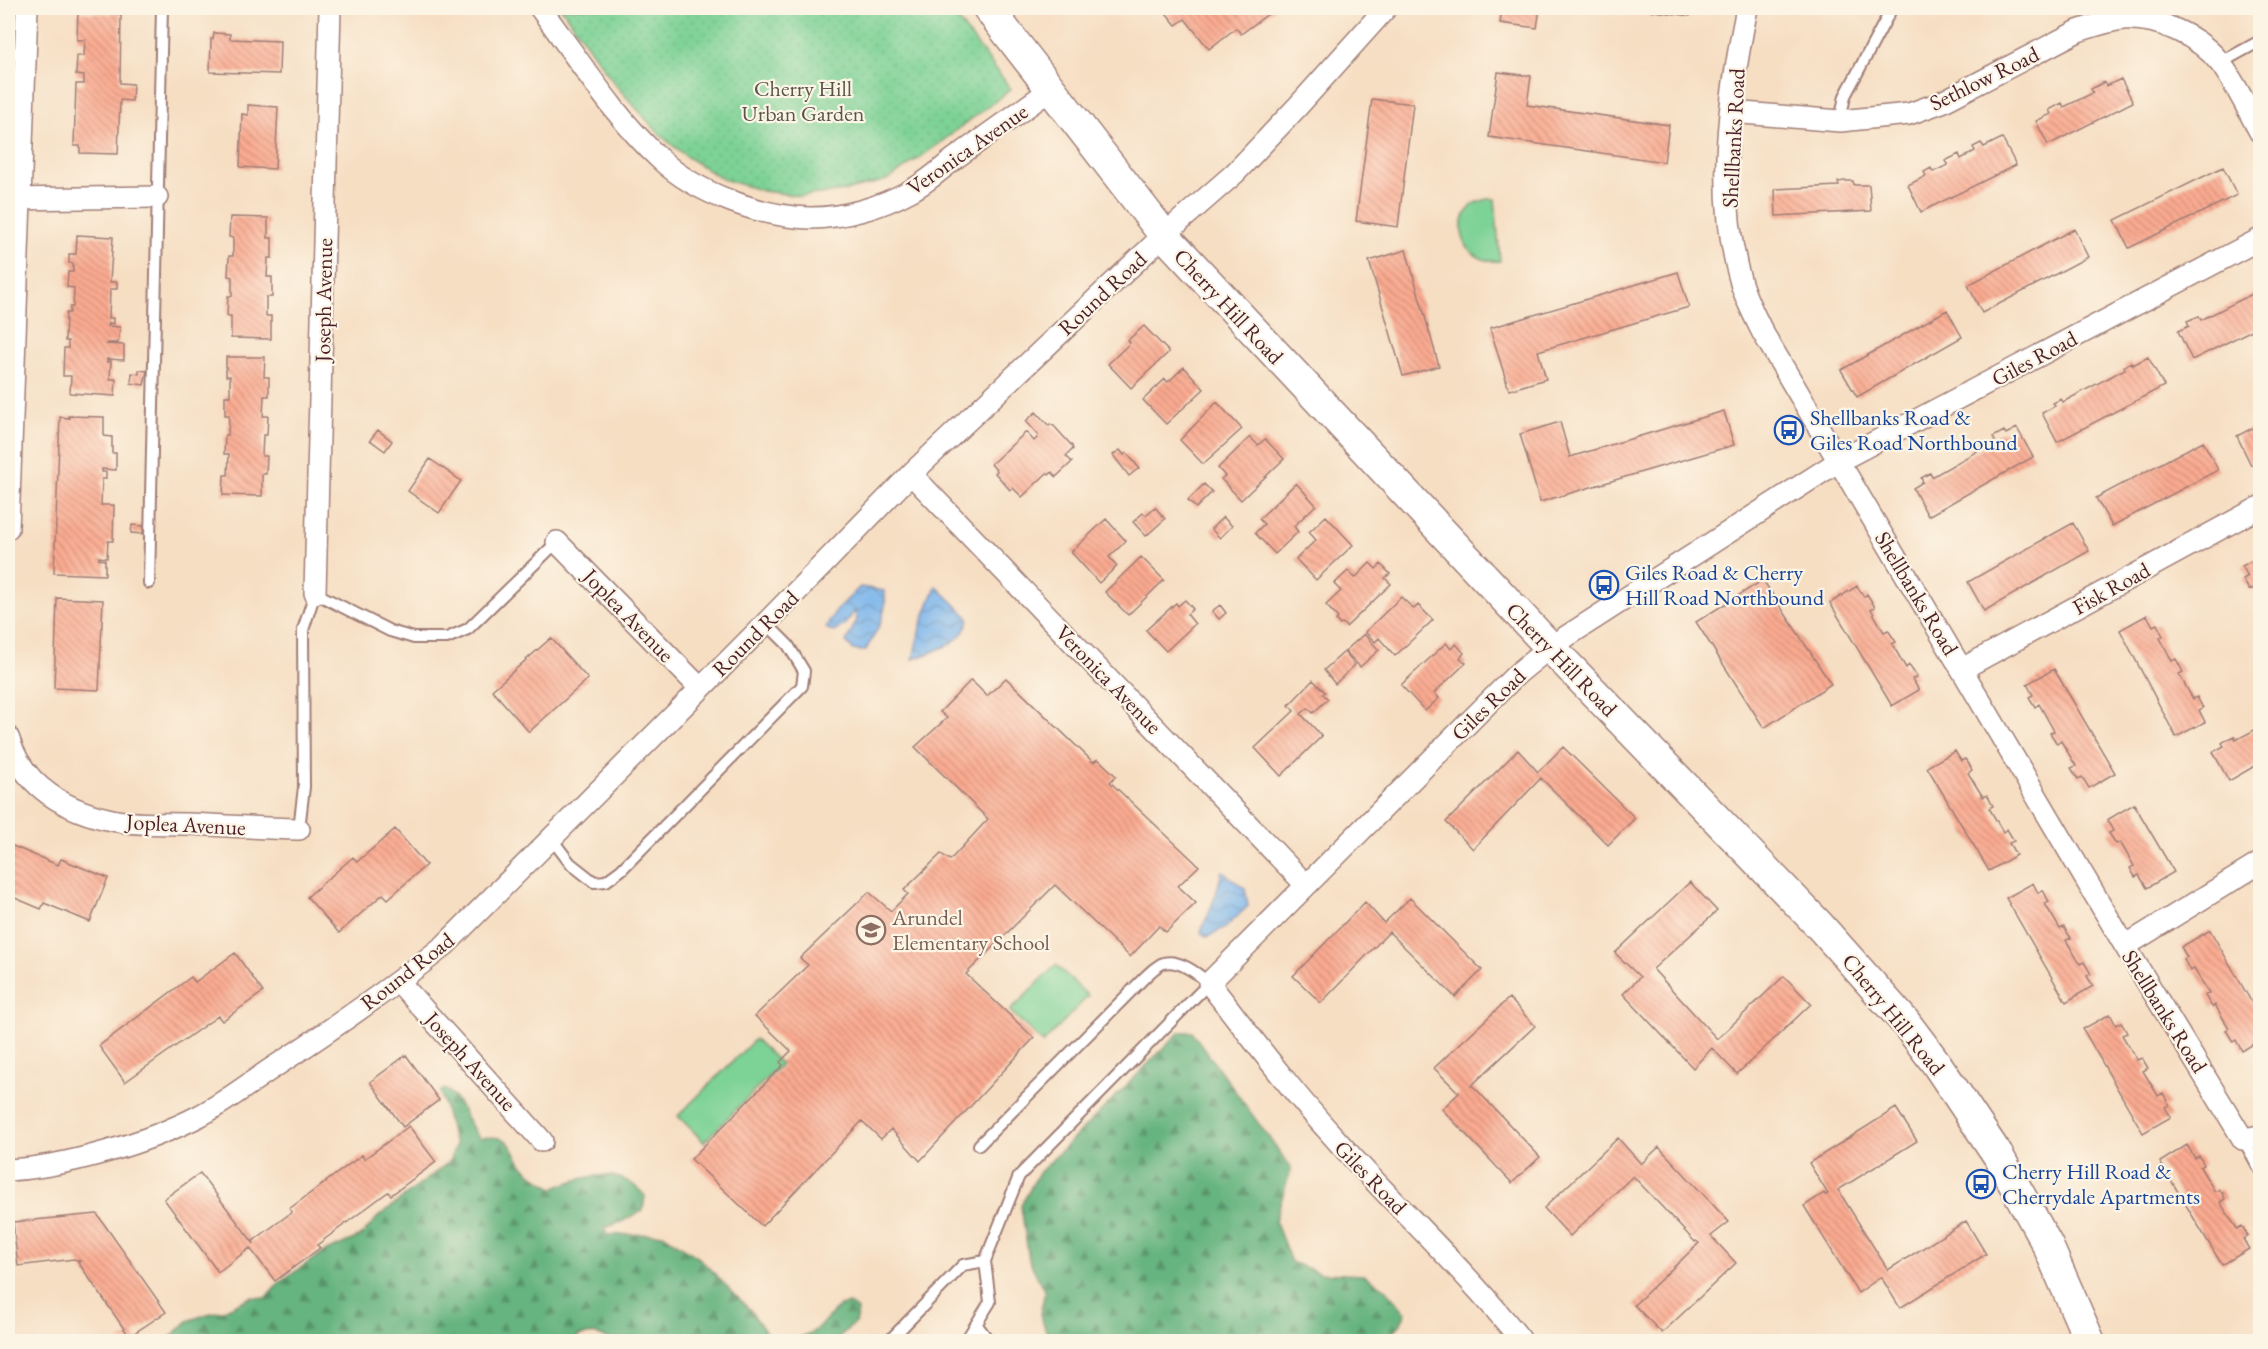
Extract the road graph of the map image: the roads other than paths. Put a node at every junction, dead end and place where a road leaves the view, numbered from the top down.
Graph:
1 (27, 8) edge
2 (162, 8) edge
3 (330, 8) edge
4 (540, 8) edge
5 (988, 8) edge
6 (1386, 8) edge
7 (1747, 8) edge
8 (1892, 8) edge
9 (2260, 41) edge
10 (17, 53) edge
11 (2220, 63) junction
12 (1050, 90) junction
13 (1731, 112) junction
14 (1840, 121) junction
15 (2260, 132) edge
16 (157, 198) junction
17 (14, 199) edge
18 (1164, 235) junction
19 (2260, 239) edge
20 (1839, 461) junction
21 (911, 474) junction
22 (2260, 507) edge
23 (8, 528) edge
24 (557, 542) joint
25 (149, 584) dead end
26 (315, 593) junction
27 (766, 623) junction
28 (1550, 647) junction
29 (1962, 669) junction
30 (700, 688) junction
31 (8, 737) edge
32 (299, 830) joint
33 (551, 838) junction
34 (2260, 863) edge
35 (1306, 885) junction
36 (2125, 946) junction
37 (399, 982) junction
38 (1209, 983) junction
39 (2252, 1137) edge
40 (542, 1141) dead end
41 (979, 1145) dead end
42 (8, 1170) edge
43 (2260, 1170) edge
44 (986, 1261) junction
45 (977, 1325) junction
46 (1520, 1339) dead end
47 (888, 1341) edge
48 (965, 1341) edge
49 (989, 1341) edge
50 (2090, 1341) edge

1 - 10 street
2 - 16 lane
3 - 26 street, Joseph Avenue
4 - 12 street, Veronica Avenue
5 - 12 street, Cherry Hill Road
6 - 18 street, Round Road
7 - 13 street, Shellbanks Road
8 - 14 lane
9 - 11 lane
10 - 17 street
11 - 14 street, Sethlow Road
11 - 15 street, Sethlow Road
12 - 18 street, Cherry Hill Road
13 - 14 street, Sethlow Road
13 - 20 street, Shellbanks Road
16 - 17 street
16 - 25 lane
17 - 23 street
18 - 21 street, Round Road
18 - 28 street, Cherry Hill Road
19 - 20 street, Giles Road
20 - 28 street, Giles Road
20 - 29 street, Shellbanks Road
21 - 27 street, Round Road
21 - 35 street, Veronica Avenue
22 - 29 street, Fisk Road
24 - 26 lane
24 - 30 street, Joplea Avenue
26 - 32 lane
27 - 30 street, Round Road
27 - 33 lane
28 - 35 street, Giles Road
28 - 50 street, Cherry Hill Road
29 - 36 street, Shellbanks Road
30 - 33 street, Round Road
31 - 32 street, Joplea Avenue
33 - 37 street, Round Road
34 - 36 street
35 - 38 street, Giles Road
36 - 39 street, Shellbanks Road
37 - 40 street, Joseph Avenue
37 - 42 street, Round Road
38 - 41 lane
38 - 44 lane
38 - 46 street, Giles Road
39 - 43 lane
44 - 45 lane
44 - 47 lane
45 - 48 lane
45 - 49 lane

